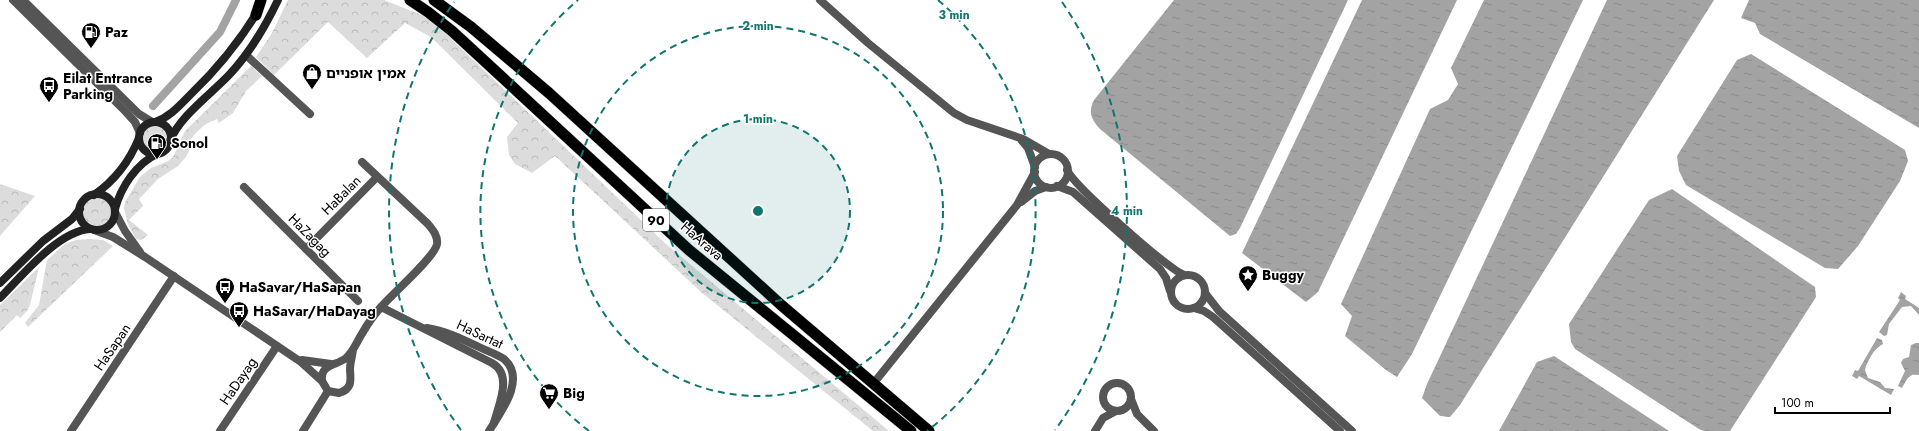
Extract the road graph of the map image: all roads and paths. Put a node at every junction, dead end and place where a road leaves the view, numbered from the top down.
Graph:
1 (13, 0) edge
2 (23, 0) edge
3 (261, 0) edge
4 (264, 0) edge
5 (278, 0) edge
6 (410, 0) edge
7 (434, 0) edge
8 (439, 0) edge
9 (820, 0) edge
10 (451, 12) junction
11 (256, 15) junction
12 (246, 55) junction
13 (310, 114) dead end
14 (153, 122) junction
15 (139, 135) junction
16 (1017, 137) junction
17 (170, 141) junction
18 (158, 154) junction
19 (1050, 154) junction
20 (362, 162) dead end
21 (1035, 170) junction
22 (1067, 170) junction
23 (377, 177) junction
24 (1057, 186) junction
25 (244, 187) dead end
26 (1046, 187) junction
27 (94, 195) junction
28 (1017, 205) junction
29 (80, 208) junction
30 (115, 211) junction
31 (92, 229) junction
32 (306, 249) junction
33 (145, 257) junction
34 (1184, 275) junction
35 (174, 276) junction
36 (0, 282) edge
37 (1170, 291) junction
38 (1205, 293) junction
39 (0, 298) edge
40 (358, 301) dead end
41 (381, 307) junction
42 (1194, 308) junction
43 (277, 346) junction
44 (353, 350) junction
45 (294, 357) junction
46 (334, 364) junction
47 (351, 373) junction
48 (322, 381) junction
49 (873, 384) junction
50 (328, 391) junction
51 (1131, 399) junction
52 (1104, 404) junction
53 (1119, 411) junction
54 (1099, 423) junction
55 (1144, 423) junction
56 (71, 431) edge
57 (220, 431) edge
58 (303, 431) edge
59 (489, 431) edge
60 (911, 431) edge
61 (929, 431) edge
62 (1095, 431) edge
63 (1154, 431) edge
64 (1340, 431) edge
65 (1352, 431) edge

1 - 15 street
2 - 14 street
3 - 11 highway
4 - 11 main road
5 - 12 main road
6 - 60 highway, HaArava / 90
7 - 10 highway, HaArava / 90
8 - 10 highway
9 - 16 street
10 - 49 highway, HaArava / 90
11 - 14 main road
12 - 13 street
12 - 17 main road
14 - 15 main road
14 - 17 main road
15 - 18 main road
15 - 27 main road
16 - 19 street
16 - 21 street
17 - 18 main road
18 - 30 main road
19 - 21 street
19 - 22 street
20 - 23 street
21 - 26 street
21 - 28 street
22 - 24 street
22 - 34 street
23 - 32 street, HaBalan
23 - 41 street
24 - 26 street
24 - 37 street
25 - 32 street, HaZagag
26 - 28 street
27 - 29 main road
27 - 30 main road
28 - 49 street
29 - 31 main road
29 - 36 main road
30 - 31 main road
30 - 33 street
31 - 33 street
31 - 39 main road
32 - 40 street, HaZagag
33 - 35 street
34 - 37 street
34 - 38 street
35 - 43 street
35 - 56 street, HaSapan
37 - 42 street
38 - 42 street
38 - 65 street
41 - 44 street
41 - 59 street, HaSartat
42 - 64 street
43 - 45 street
43 - 57 street, HaDayag
44 - 46 street
44 - 47 street
45 - 46 street
45 - 48 street
46 - 47 street
46 - 48 street
47 - 50 street
48 - 50 street
49 - 61 highway, HaArava / 90
50 - 58 street
51 - 52 street
51 - 53 street
51 - 55 street
52 - 53 street
52 - 54 street
53 - 54 street
53 - 55 street
54 - 62 street
55 - 63 street

